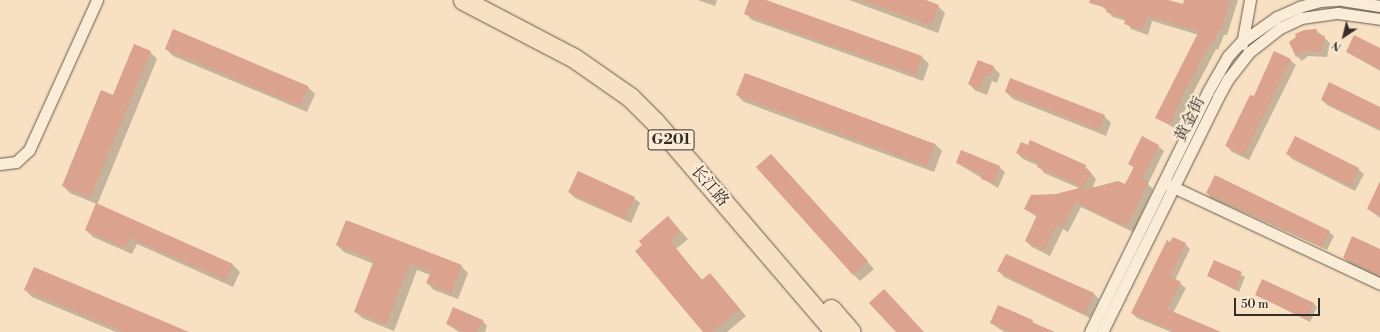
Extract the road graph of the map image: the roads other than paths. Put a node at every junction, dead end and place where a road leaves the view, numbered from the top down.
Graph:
1 (97, 0) edge
2 (463, 0) edge
3 (490, 0) edge
4 (1250, 0) edge
5 (1337, 0) edge
6 (1342, 0) edge
7 (1361, 1) edge
8 (1380, 6) edge
9 (1353, 14) junction
10 (1380, 19) edge
11 (1240, 42) junction
12 (1248, 53) junction
13 (0, 164) edge
14 (1163, 182) junction
15 (1174, 187) junction
16 (1380, 284) edge
17 (835, 332) edge
18 (851, 332) edge
19 (1090, 332) edge
20 (1102, 332) edge

1 - 13 street
2 - 17 highway, 长江路 / G201
3 - 18 highway, 长江路 / G201
4 - 11 street
5 - 11 street, 黄金街
6 - 7 street
7 - 8 street
7 - 9 street
9 - 10 street, 黄金街
9 - 12 street, 黄金街
11 - 12 street
11 - 14 street, 黄金街
12 - 15 street, 黄金街
14 - 15 street
14 - 19 street, 黄金街
15 - 16 street
15 - 20 street, 黄金街

